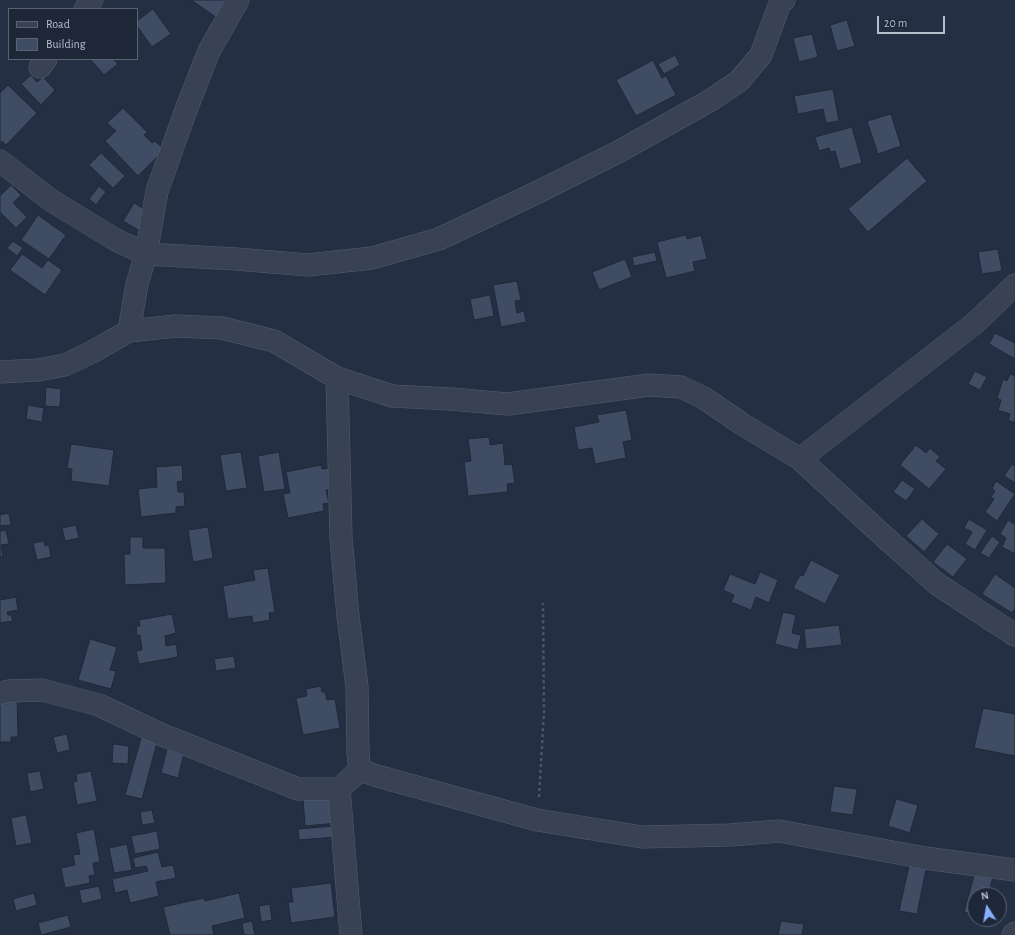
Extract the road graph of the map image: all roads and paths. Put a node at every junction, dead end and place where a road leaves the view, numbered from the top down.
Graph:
1 (92, 0) edge
2 (238, 0) edge
3 (784, 0) edge
4 (86, 8) edge
5 (0, 161) edge
6 (146, 254) junction
7 (1015, 285) edge
8 (129, 331) junction
9 (0, 372) edge
10 (337, 378) junction
11 (800, 459) junction
12 (543, 603) dead end
13 (1015, 635) edge
14 (0, 693) edge
15 (360, 770) junction
16 (339, 789) junction
17 (537, 820) junction
18 (1015, 870) edge
19 (1015, 933) edge
20 (351, 935) edge
21 (1013, 935) edge

1 - 4 street
2 - 6 street
3 - 6 street
5 - 6 street
6 - 8 street
7 - 11 street
8 - 9 street
8 - 10 street
10 - 11 street
10 - 15 street
11 - 13 street
12 - 17 path
14 - 16 street
15 - 16 street
15 - 17 street
16 - 20 street
17 - 18 street
19 - 21 street

